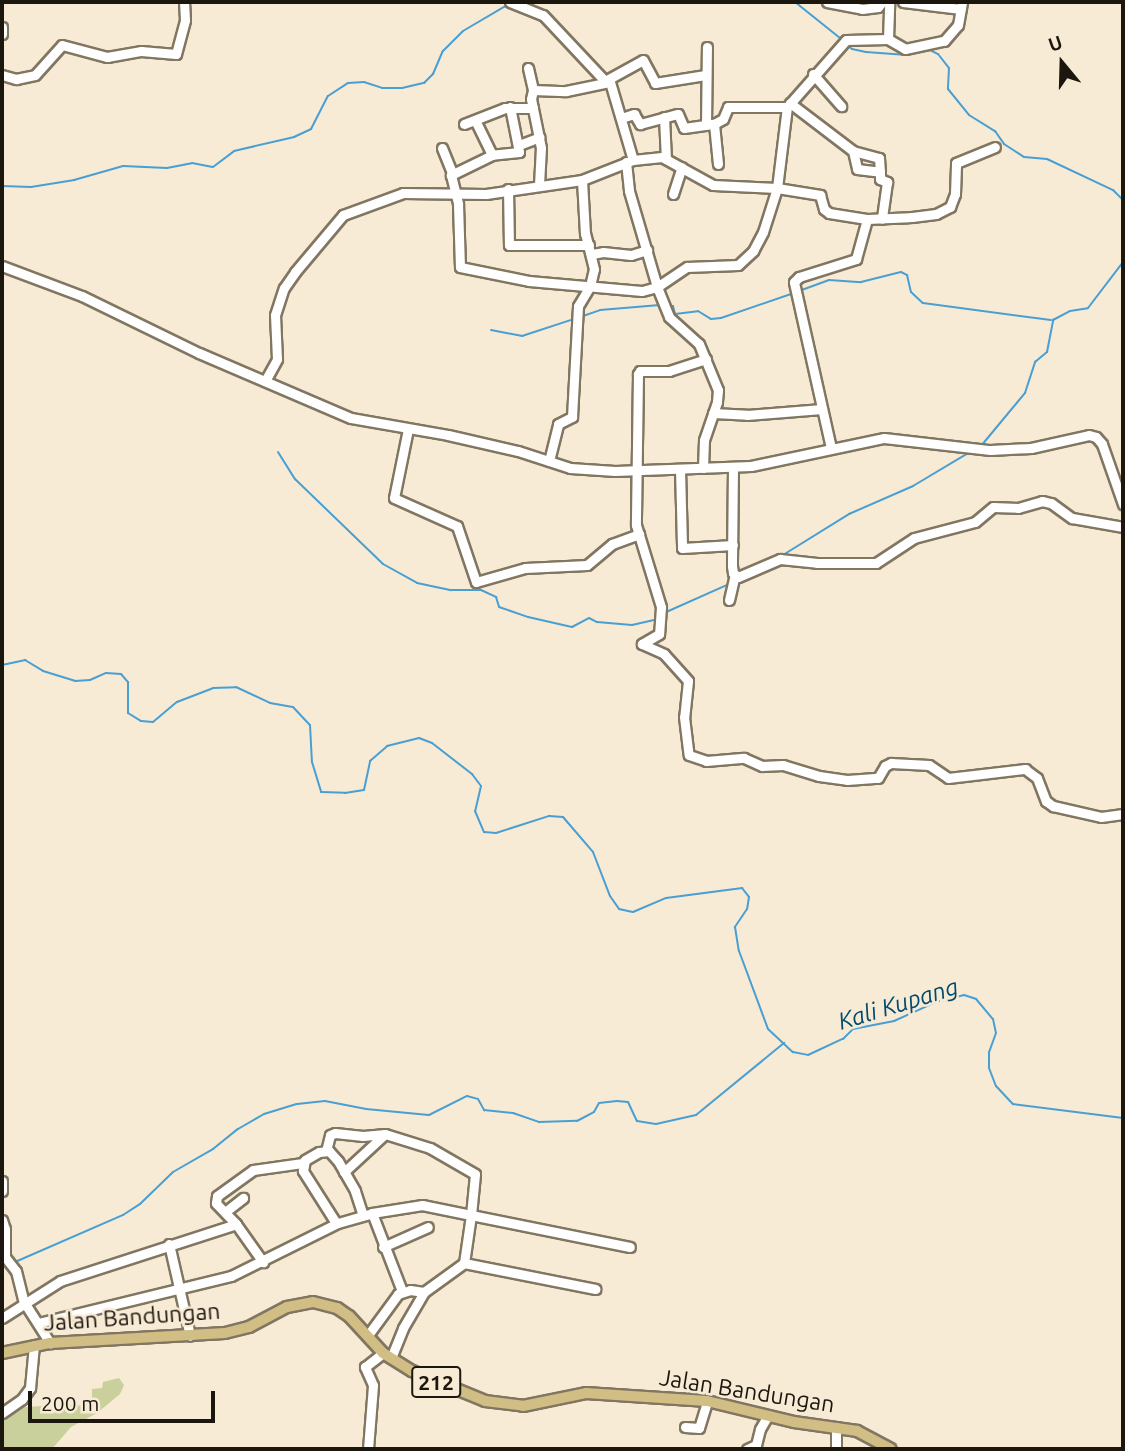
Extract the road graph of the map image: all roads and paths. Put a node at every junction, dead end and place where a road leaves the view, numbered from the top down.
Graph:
1 (184, 2) edge
2 (827, 2) edge
3 (882, 2) edge
4 (889, 2) edge
5 (903, 2) edge
6 (513, 4) edge
7 (962, 5) edge
8 (2, 27) edge
9 (2, 34) edge
10 (888, 39) junction
11 (707, 47) dead end
12 (528, 68) dead end
13 (813, 74) junction
14 (2, 75) edge
15 (705, 75) junction
16 (606, 81) junction
17 (533, 90) junction
18 (788, 105) junction
19 (841, 106) dead end
20 (510, 107) junction
21 (533, 107) junction
22 (664, 117) junction
23 (621, 118) junction
24 (475, 120) junction
25 (464, 124) dead end
26 (710, 124) junction
27 (540, 137) junction
28 (519, 145) junction
29 (996, 147) dead end
30 (442, 148) dead end
31 (853, 151) junction
32 (492, 155) junction
33 (666, 159) junction
34 (629, 161) junction
35 (718, 164) dead end
36 (682, 167) junction
37 (880, 172) junction
38 (452, 173) junction
39 (582, 180) junction
40 (539, 185) junction
41 (777, 188) junction
42 (508, 189) junction
43 (673, 194) dead end
44 (457, 195) junction
45 (867, 219) junction
46 (882, 219) junction
47 (590, 250) junction
48 (647, 250) junction
49 (2, 266) edge
50 (590, 286) junction
51 (657, 287) junction
52 (706, 359) junction
53 (265, 381) junction
54 (822, 409) junction
55 (713, 413) junction
56 (408, 429) junction
57 (831, 448) junction
58 (549, 461) junction
59 (733, 467) junction
60 (703, 468) junction
61 (680, 469) junction
62 (638, 470) junction
63 (1123, 504) edge
64 (1123, 527) edge
65 (639, 534) junction
66 (733, 545) junction
67 (735, 579) junction
68 (729, 600) dead end
69 (1123, 814) edge
70 (385, 1134) junction
71 (326, 1151) junction
72 (303, 1163) junction
73 (344, 1172) junction
74 (2, 1181) edge
75 (2, 1191) edge
76 (243, 1198) dead end
77 (225, 1212) junction
78 (367, 1214) junction
79 (471, 1215) junction
80 (2, 1220) edge
81 (336, 1223) junction
82 (236, 1224) junction
83 (428, 1227) dead end
84 (169, 1244) junction
85 (383, 1247) junction
86 (629, 1247) dead end
87 (263, 1262) junction
88 (464, 1264) junction
89 (178, 1288) junction
90 (594, 1289) dead end
91 (402, 1291) junction
92 (424, 1292) junction
93 (24, 1302) junction
94 (2, 1318) edge
95 (38, 1323) junction
96 (368, 1335) junction
97 (190, 1336) junction
98 (50, 1343) junction
99 (34, 1345) junction
100 (2, 1353) edge
101 (387, 1355) junction
102 (708, 1401) junction
103 (2, 1413) edge
104 (768, 1415) junction
105 (685, 1427) dead end
106 (836, 1427) junction
107 (368, 1449) edge
108 (749, 1449) edge
109 (836, 1449) edge
110 (891, 1449) edge

1 - 14 street
2 - 3 street
4 - 10 street
5 - 7 street
6 - 16 street
7 - 10 street
8 - 9 street
10 - 13 street
11 - 15 street
12 - 17 street
13 - 18 street
13 - 19 street
15 - 16 street
15 - 26 street
16 - 17 street
16 - 23 street
17 - 21 street
18 - 26 street
18 - 31 street
18 - 41 street
20 - 21 street
20 - 24 street
20 - 28 street
21 - 27 street
22 - 23 street
22 - 26 street
22 - 33 street
23 - 34 street
24 - 25 street
24 - 32 street
26 - 35 street
27 - 28 street
27 - 40 street
28 - 32 street
29 - 46 street
30 - 38 street
31 - 37 street
31 - 37 street
32 - 38 street
33 - 34 street
33 - 36 street
34 - 39 street
34 - 48 street
36 - 41 street
36 - 43 street
37 - 46 street
38 - 44 street
39 - 40 street
39 - 47 street
40 - 42 street
41 - 45 street
41 - 51 street
42 - 44 street
42 - 47 street
44 - 50 street
44 - 53 street
45 - 46 street
45 - 54 street
47 - 48 street
47 - 50 street
48 - 51 street
49 - 53 street
50 - 51 street
50 - 58 street
51 - 52 street
52 - 55 street
52 - 62 street
53 - 56 street
54 - 55 street
54 - 57 street
55 - 60 street
56 - 58 street
56 - 65 street
57 - 59 street
57 - 63 street
58 - 62 street
59 - 60 street
59 - 66 street
60 - 61 street
61 - 62 street
61 - 66 street
62 - 65 street
64 - 67 street
65 - 69 street
66 - 67 street
67 - 68 street
70 - 71 street
70 - 73 street
70 - 79 street
71 - 72 street
71 - 73 street
72 - 77 street
72 - 81 street
73 - 78 street
74 - 75 street
76 - 77 street
77 - 82 street
78 - 79 street
78 - 81 street
78 - 85 street
79 - 86 street
79 - 88 street
80 - 93 street
81 - 87 street
82 - 84 street
82 - 87 street
83 - 85 street
84 - 89 street
84 - 93 street
85 - 91 street
87 - 89 street
88 - 90 street
88 - 92 street
89 - 95 street
89 - 97 street
91 - 92 street
91 - 96 street
92 - 101 street
93 - 94 street
93 - 95 street
95 - 98 street
96 - 97 main road, Jalan Bandungan / 212
96 - 101 main road, Jalan Bandungan / 212
97 - 98 main road, Jalan Bandungan / 212
98 - 99 main road, Jalan Bandungan / 212
99 - 100 main road, Jalan Bandungan / 212
99 - 103 street
101 - 102 main road, Jalan Bandungan / 212
101 - 107 street
102 - 104 main road, Jalan Bandungan / 212
102 - 105 street
104 - 106 main road, Jalan Bandungan / 212
104 - 108 street
106 - 109 street
106 - 110 main road, Jalan Bandungan / 212

